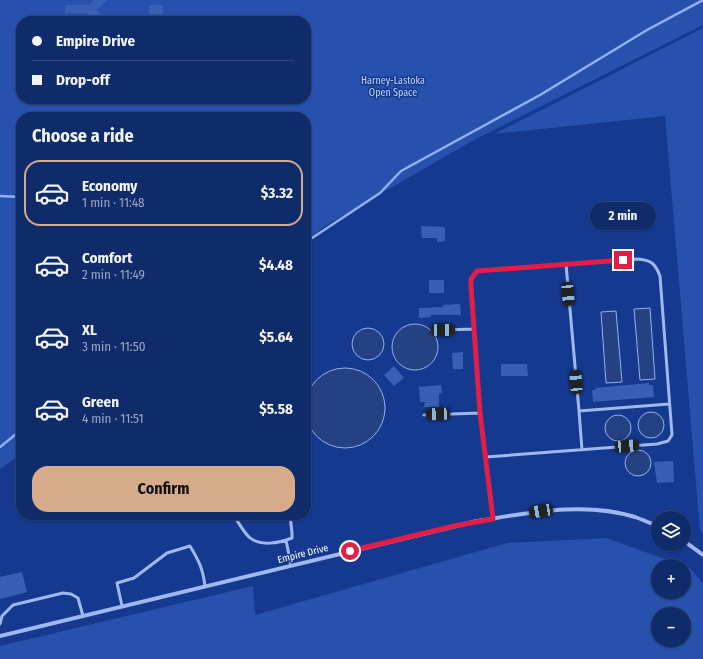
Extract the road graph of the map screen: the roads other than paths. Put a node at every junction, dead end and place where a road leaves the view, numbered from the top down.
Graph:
1 (566, 264) junction
2 (474, 329) junction
3 (443, 330) dead end
4 (669, 404) junction
5 (579, 411) junction
6 (480, 413) junction
7 (424, 415) dead end
8 (582, 450) junction
9 (486, 457) junction
10 (493, 519) junction
11 (237, 520) edge
12 (291, 520) edge
13 (651, 523) edge
14 (286, 540) junction
15 (691, 546) edge
16 (703, 555) edge
17 (291, 565) junction
18 (205, 586) junction
19 (122, 606) junction
20 (83, 616) junction
21 (0, 624) edge
22 (0, 636) edge

1 - 2 lane
1 - 4 lane
1 - 5 lane
2 - 3 lane
2 - 6 lane
4 - 5 lane
4 - 8 lane
5 - 8 lane
6 - 7 lane
6 - 9 lane
8 - 9 lane
9 - 10 lane
10 - 13 street, Empire Drive
10 - 17 street, Empire Drive
11 - 14 lane
12 - 14 lane
14 - 17 lane
15 - 16 street
17 - 18 street, Empire Drive
18 - 19 street, Empire Drive
18 - 19 lane
19 - 20 street, Empire Drive
20 - 21 lane
20 - 22 street, Empire Drive

